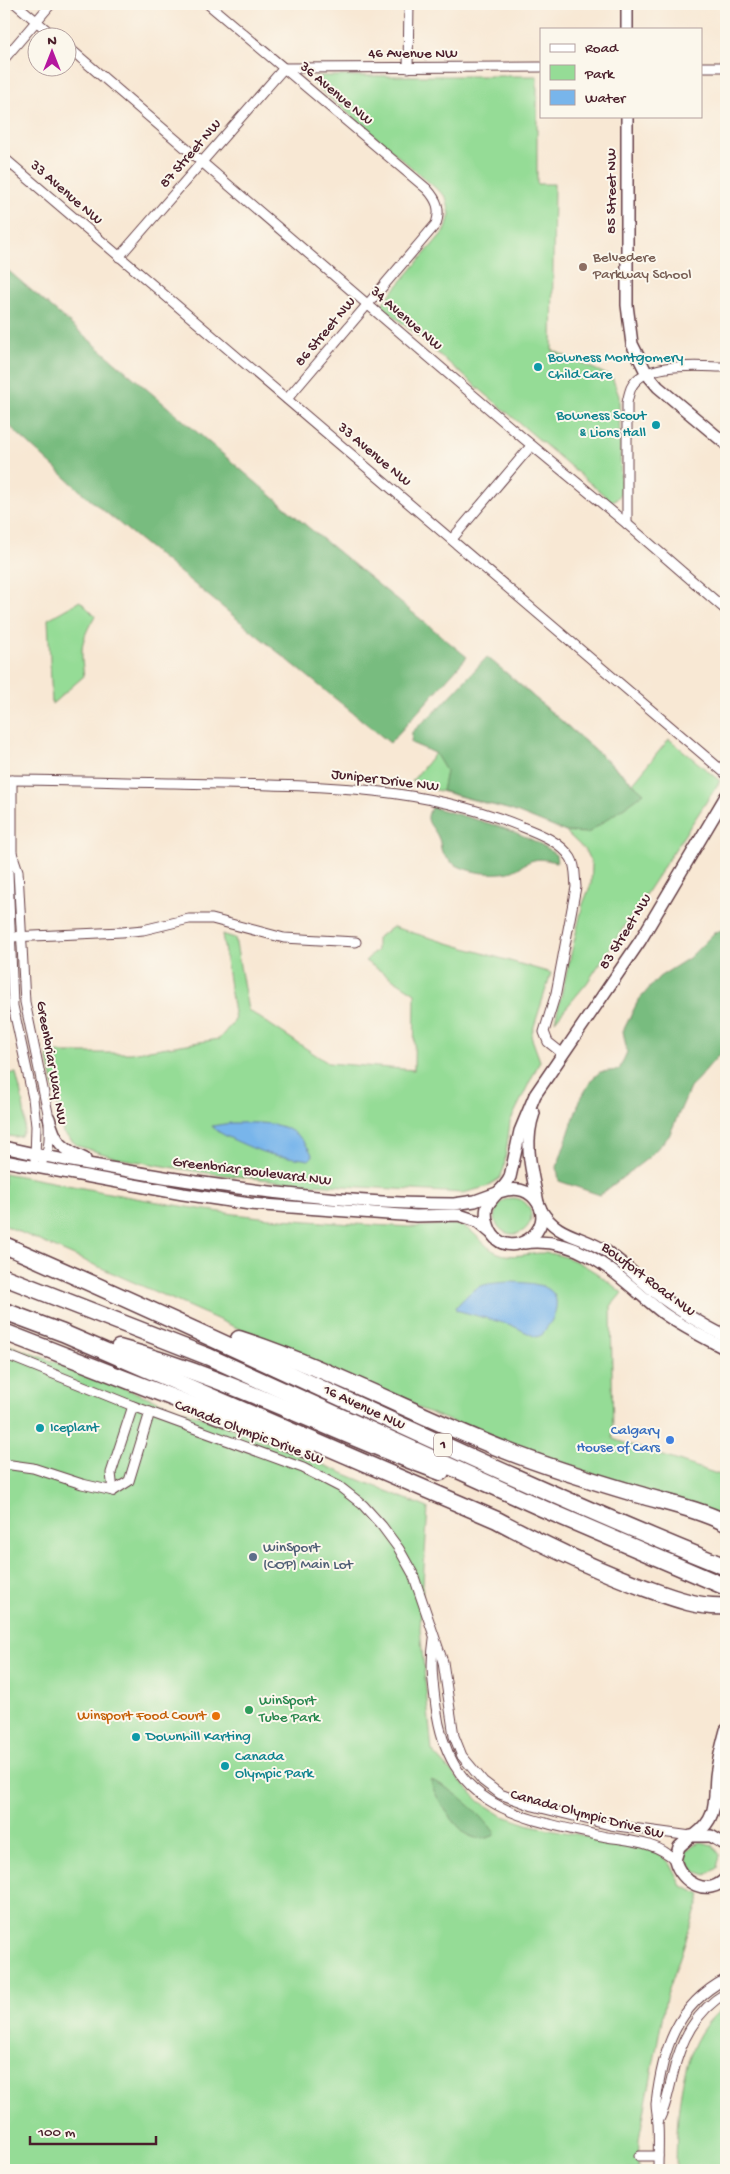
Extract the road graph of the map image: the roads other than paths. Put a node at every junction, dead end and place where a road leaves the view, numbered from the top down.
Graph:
1 (16, 4) edge
2 (51, 4) edge
3 (208, 4) edge
4 (408, 4) edge
5 (627, 4) edge
6 (36, 21) junction
7 (44, 28) edge
8 (627, 28) edge
9 (78, 56) edge
10 (4, 60) edge
11 (540, 67) edge
12 (702, 67) edge
13 (726, 67) edge
14 (284, 68) junction
15 (408, 68) junction
16 (627, 118) edge
17 (4, 158) edge
18 (202, 163) junction
19 (439, 211) joint
20 (119, 257) junction
21 (367, 304) junction
22 (726, 367) edge
23 (647, 374) junction
24 (287, 399) junction
25 (726, 444) edge
26 (531, 446) junction
27 (627, 524) junction
28 (452, 539) junction
29 (726, 610) edge
30 (726, 774) edge
31 (8, 780) edge
32 (726, 796) edge
33 (12, 853) junction
34 (11, 937) junction
35 (22, 937) junction
36 (356, 942) dead end
37 (563, 1054) junction
38 (545, 1080) junction
39 (49, 1118) junction
40 (4, 1147) edge
41 (34, 1154) junction
42 (46, 1157) junction
43 (4, 1161) edge
44 (100, 1166) junction
45 (38, 1168) junction
46 (499, 1192) junction
47 (540, 1207) junction
48 (491, 1233) junction
49 (520, 1243) junction
50 (4, 1245) edge
51 (4, 1277) edge
52 (4, 1311) edge
53 (163, 1314) junction
54 (4, 1332) edge
55 (64, 1334) junction
56 (726, 1337) edge
57 (726, 1349) edge
58 (4, 1354) edge
59 (133, 1406) junction
60 (150, 1412) junction
61 (4, 1464) edge
62 (113, 1491) junction
63 (544, 1509) junction
64 (497, 1520) junction
65 (726, 1523) edge
66 (726, 1567) edge
67 (726, 1587) edge
68 (709, 1606) junction
69 (726, 1606) edge
70 (726, 1612) edge
71 (434, 1639) junction
72 (726, 1730) edge
73 (693, 1835) junction
74 (726, 1845) edge
75 (675, 1860) junction
76 (726, 1878) edge
77 (726, 1886) edge
78 (710, 1887) junction
79 (726, 1979) edge
80 (726, 1993) edge
81 (658, 2122) junction
82 (639, 2156) dead end
83 (658, 2156) junction
84 (658, 2170) edge

1 - 6 street
2 - 6 street
3 - 14 street, 36 Avenue NW
4 - 15 street
5 - 8 street
6 - 7 street
6 - 10 street
9 - 18 street, 34 Avenue NW
11 - 15 street, 46 Avenue NW
12 - 13 street
14 - 15 street, 46 Avenue NW
14 - 18 street, 87 Street NW
14 - 19 street, 36 Avenue NW
16 - 23 street, 85 Street NW
17 - 20 street, 33 Avenue NW
18 - 20 street, 87 Street NW
18 - 21 street, 34 Avenue NW
19 - 21 street, 86 Street NW
20 - 24 street, 33 Avenue NW
21 - 24 street, 86 Street NW
21 - 26 street, 34 Avenue NW
22 - 23 street
23 - 25 street, 85 Street NW
23 - 27 street
24 - 28 street, 33 Avenue NW
26 - 27 street, 34 Avenue NW
26 - 28 street
27 - 29 street, 34 Avenue NW
28 - 30 street, 33 Avenue NW
31 - 33 street, Greenbriar Way NW
31 - 37 street, Juniper Drive NW
32 - 37 street, 83 Street NW
33 - 34 street, Greenbriar Way NW
33 - 35 street, Greenbriar Way NW
34 - 35 street
34 - 41 street, Greenbriar Way NW
35 - 36 street
35 - 39 street, Greenbriar Way NW
37 - 38 street, 83 Street NW
38 - 46 street, 83 Street NW
38 - 47 street, 83 Street NW
39 - 42 street, Greenbriar Way NW
39 - 44 street
40 - 41 street, Greenbriar Boulevard NW
41 - 42 street, Greenbriar Boulevard NW
41 - 45 street, Greenbriar Way NW
42 - 44 street, Greenbriar Boulevard NW
42 - 45 street
43 - 45 street, Greenbriar Boulevard NW
44 - 46 street, Greenbriar Boulevard NW
45 - 48 street, Greenbriar Boulevard NW
46 - 47 street
46 - 48 street
47 - 49 street
47 - 56 street, Bowfort Road NW
48 - 49 street
49 - 57 street, Bowfort Road NW
50 - 53 highway, 16 Avenue NW / 1
51 - 63 highway, 16 Avenue NW / 1
52 - 55 highway
53 - 65 highway
53 - 66 highway, 16 Avenue NW / 1
54 - 64 highway
55 - 63 highway
55 - 64 highway
58 - 59 street, Canada Olympic Drive SW
59 - 60 street, Canada Olympic Drive SW
59 - 62 street
60 - 62 street
60 - 71 street, Canada Olympic Drive SW
61 - 62 street
63 - 67 highway, 16 Avenue NW / 1
64 - 68 highway
68 - 69 highway
68 - 70 highway
71 - 73 street, Canada Olympic Drive SW
71 - 75 street, Canada Olympic Drive SW
72 - 73 street
73 - 74 street
73 - 75 street
75 - 78 street
76 - 78 street
77 - 78 street
79 - 81 street
80 - 81 street
81 - 83 street
82 - 83 street
83 - 84 street

